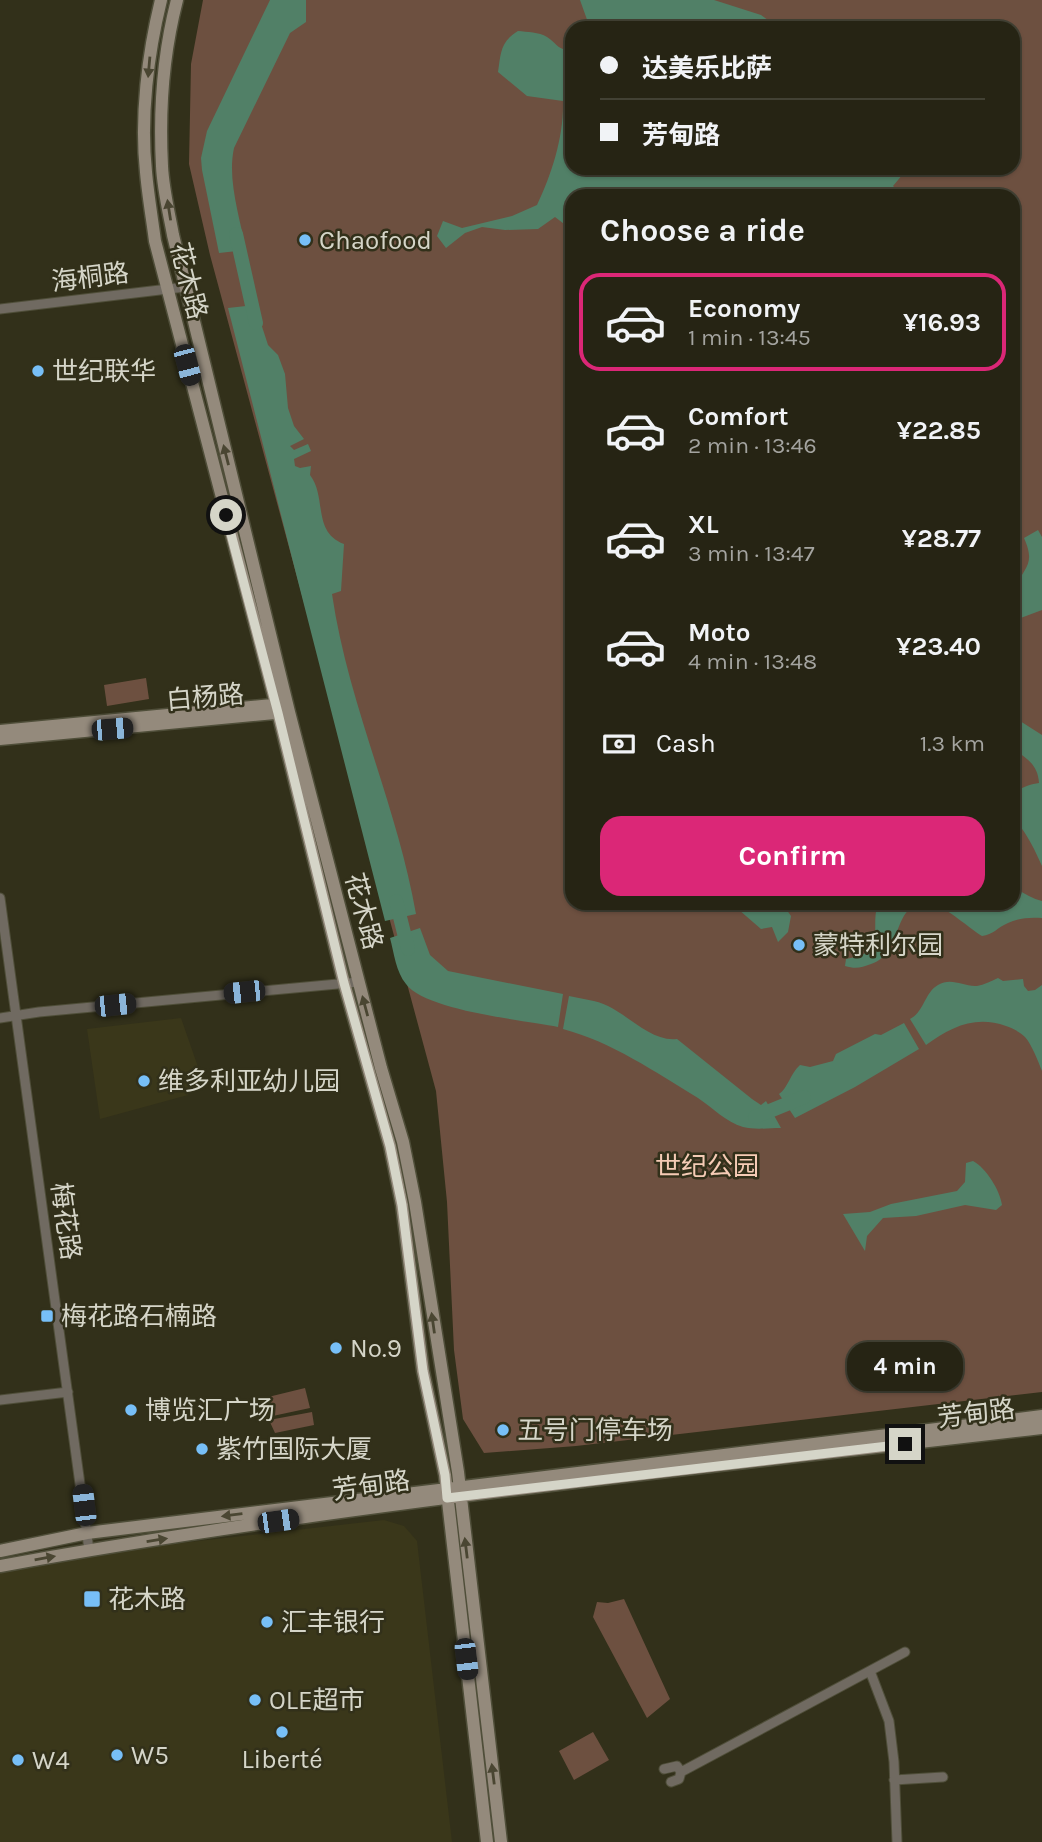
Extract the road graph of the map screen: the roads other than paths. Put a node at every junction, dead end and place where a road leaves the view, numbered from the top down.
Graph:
1 (162, 0) edge
2 (177, 0) edge
3 (185, 287) junction
4 (167, 289) junction
5 (0, 309) edge
6 (282, 708) junction
7 (0, 731) edge
8 (0, 740) edge
9 (0, 898) edge
10 (359, 982) junction
11 (344, 983) junction
12 (17, 1015) junction
13 (0, 1018) edge
14 (68, 1392) junction
15 (0, 1400) edge
16 (1042, 1416) edge
17 (1042, 1428) edge
18 (453, 1492) junction
19 (87, 1533) junction
20 (89, 1550) junction
21 (0, 1551) edge
22 (0, 1566) edge
23 (905, 1651) dead end
24 (870, 1671) junction
25 (664, 1769) dead end
26 (681, 1772) junction
27 (943, 1777) dead end
28 (894, 1780) junction
29 (671, 1782) dead end
30 (486, 1842) edge
31 (500, 1842) edge
32 (897, 1842) edge

1 -> 4 main road, 花木路
3 -> 2 main road, 花木路
3 - 4 street, 海桐路
6 -> 3 main road, 花木路
4 - 5 street, 海桐路
4 - 6 main road, 花木路
6 - 7 main road, 白杨路
6 - 8 main road, 白杨路
6 - 10 main road, 花木路
6 - 11 main road, 花木路
9 - 12 street, 梅花路
10 - 11 street
18 -> 10 main road, 花木路
11 - 12 street
11 - 18 main road, 花木路
12 - 13 street
12 - 14 street, 梅花路
14 - 15 street
14 - 19 street, 梅花路
16 - 18 main road, 芳甸路
17 - 18 main road, 芳甸路
18 -> 19 main road, 芳甸路
20 -> 18 main road, 芳甸路
18 - 30 main road, 花木路
31 -> 18 main road, 花木路
19 - 20 street, 梅花路
19 - 21 main road, 芳甸路
22 -> 20 main road, 芳甸路
23 - 24 street
24 - 26 street
24 - 28 street
25 - 26 street
26 - 29 street
27 - 28 street
28 - 32 street

